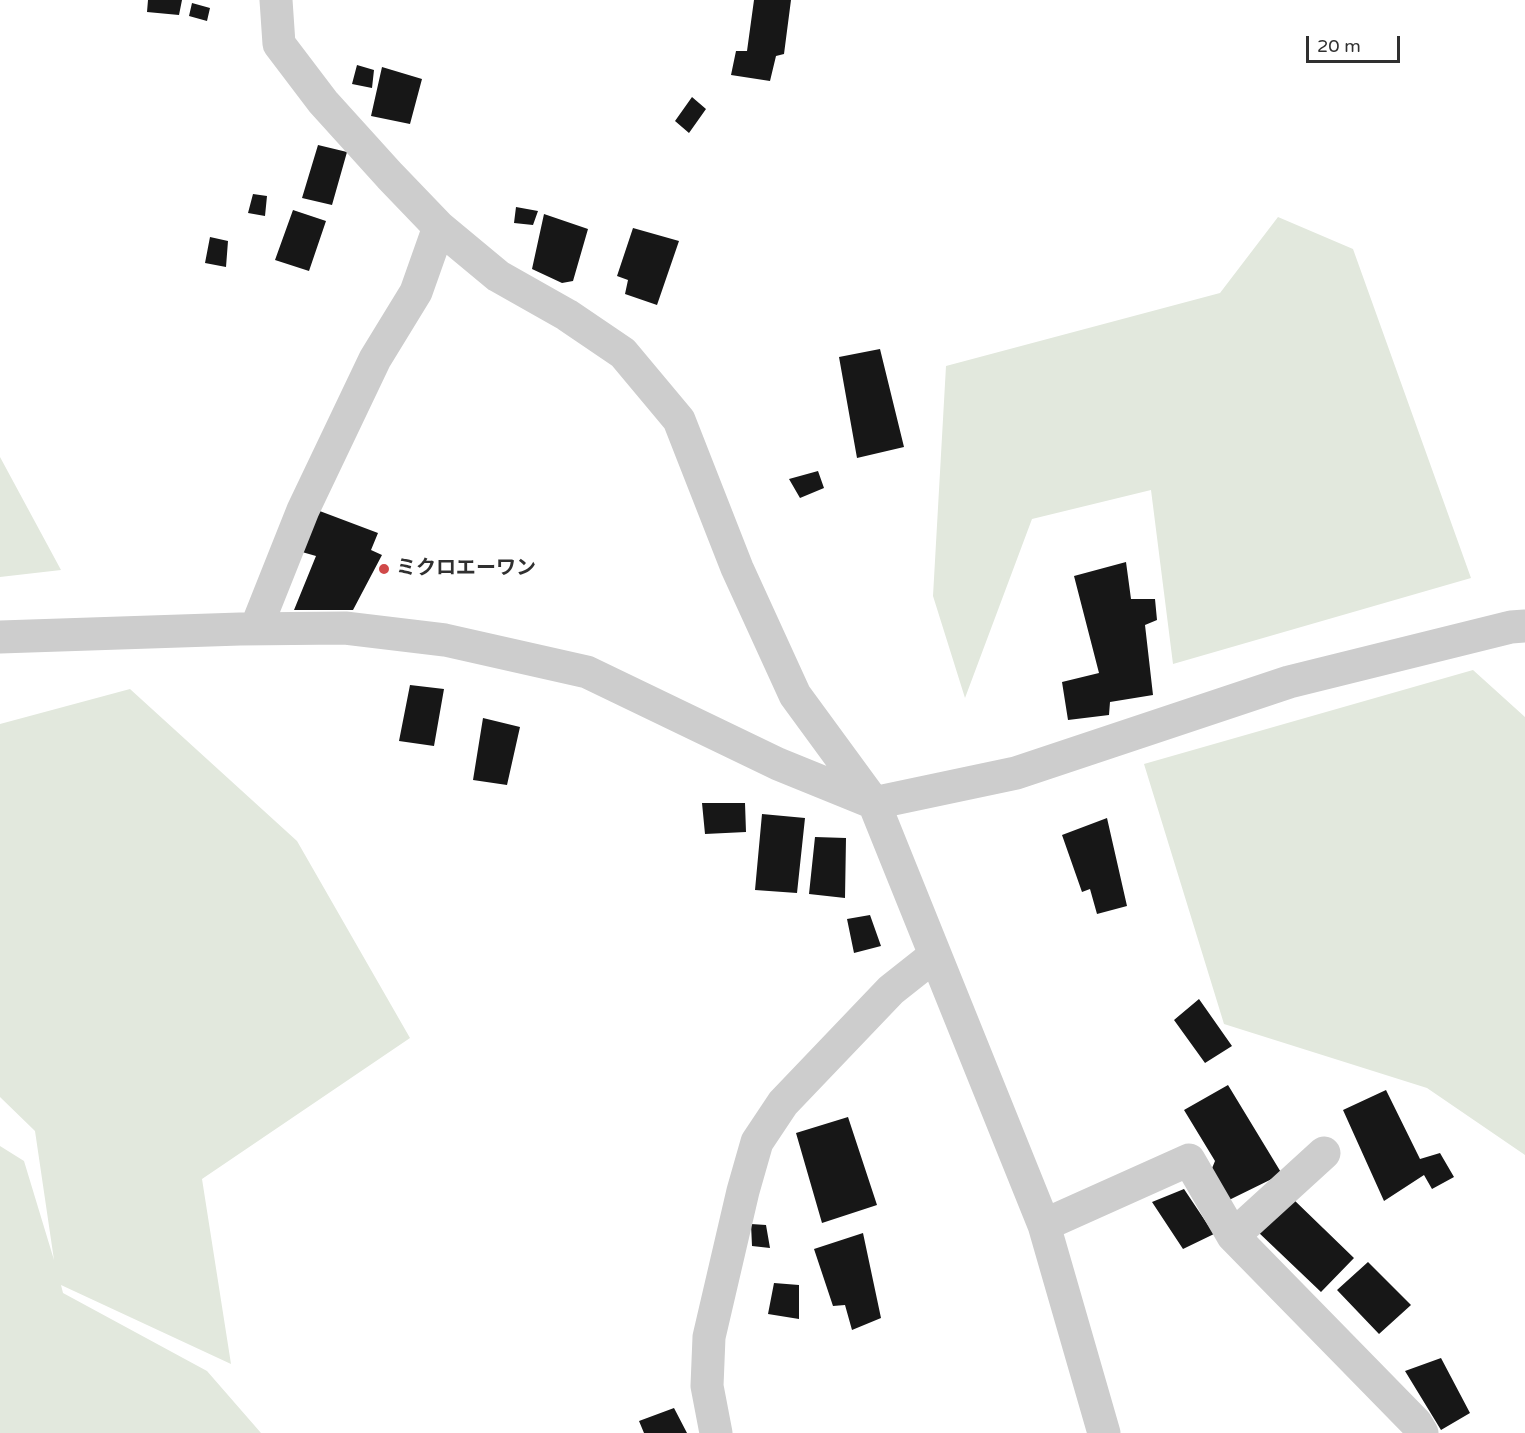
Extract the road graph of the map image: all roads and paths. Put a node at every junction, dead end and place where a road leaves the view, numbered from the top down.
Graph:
1 (276, 0) edge
2 (439, 227) junction
3 (1525, 626) edge
4 (256, 628) junction
5 (0, 637) edge
6 (874, 802) junction
7 (934, 956) junction
8 (1324, 1153) dead end
9 (1044, 1225) junction
10 (1233, 1236) junction
11 (716, 1433) edge
12 (1104, 1433) edge
13 (1422, 1433) edge

1 - 2 street
2 - 4 street
2 - 6 street
3 - 6 street
4 - 5 street
4 - 6 street
6 - 7 street
7 - 9 street
7 - 11 street
8 - 10 street
9 - 10 street
9 - 12 street
10 - 13 street

